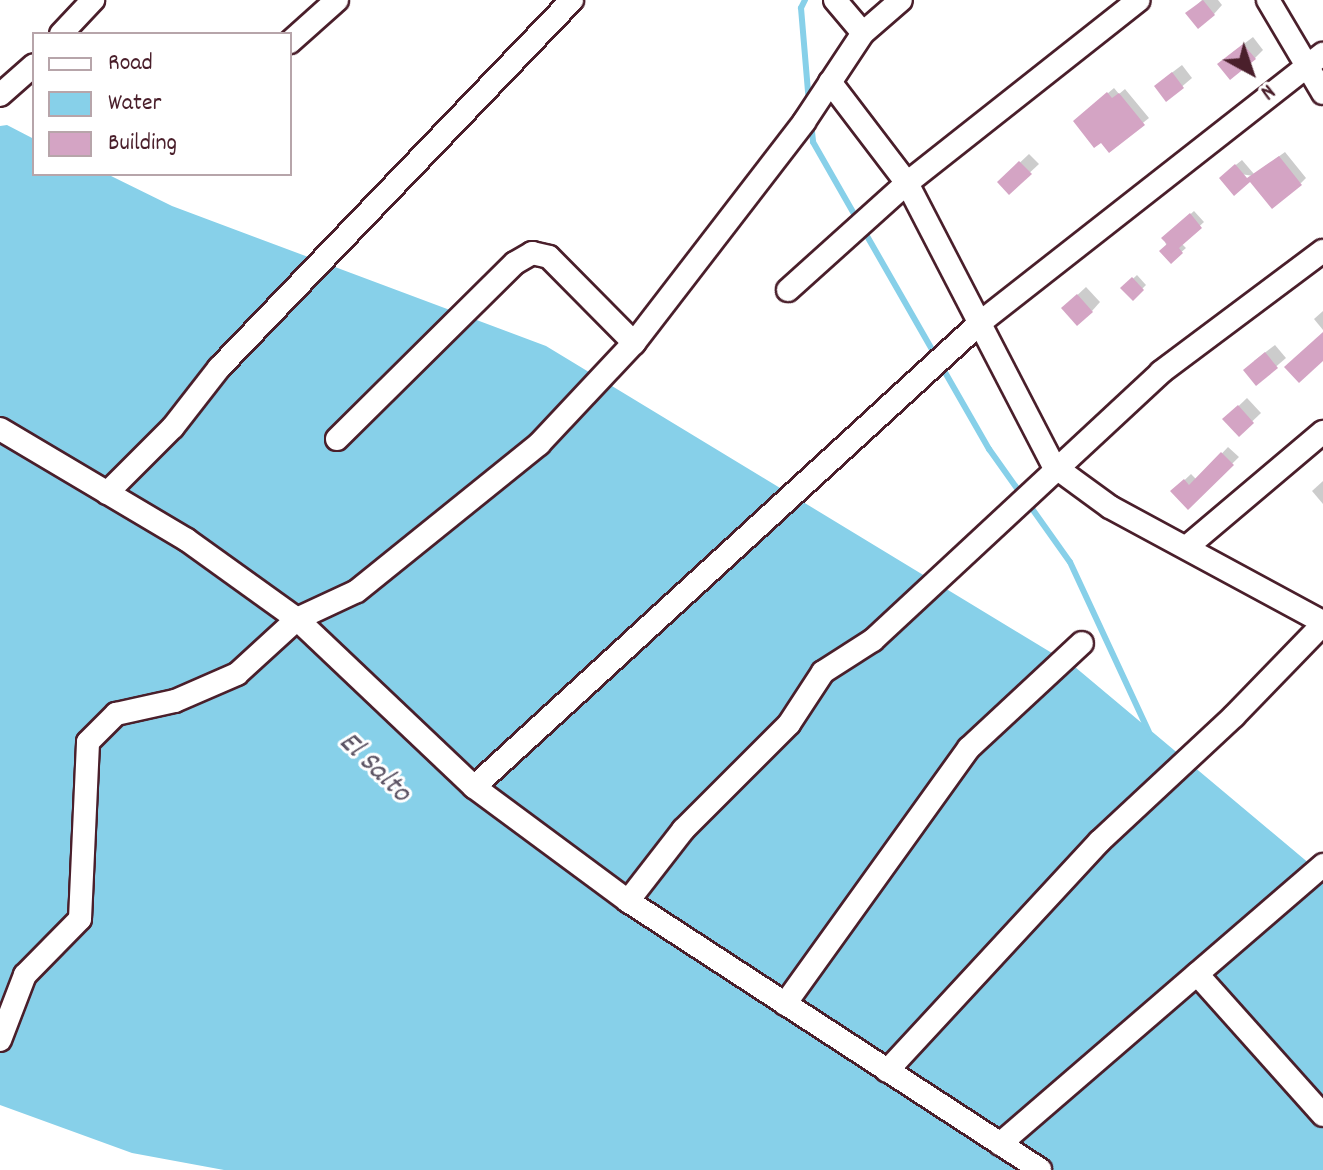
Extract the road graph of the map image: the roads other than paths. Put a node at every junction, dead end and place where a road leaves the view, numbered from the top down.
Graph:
1 (93, 0) edge
2 (337, 0) edge
3 (572, 0) edge
4 (835, 0) edge
5 (901, 0) edge
6 (1139, 0) edge
7 (1268, 0) edge
8 (63, 32) edge
9 (863, 33) junction
10 (292, 40) edge
11 (1315, 59) edge
12 (32, 67) edge
13 (830, 82) junction
14 (1323, 93) edge
15 (0, 95) edge
16 (907, 183) junction
17 (1323, 251) edge
18 (788, 290) dead end
19 (982, 321) junction
20 (634, 343) junction
21 (0, 429) edge
22 (1323, 432) edge
23 (337, 439) dead end
24 (1054, 466) junction
25 (107, 493) junction
26 (1188, 546) junction
27 (297, 619) junction
28 (1323, 623) edge
29 (1082, 643) dead end
30 (474, 787) junction
31 (1323, 865) edge
32 (628, 901) junction
33 (1197, 974) junction
34 (785, 1004) junction
35 (0, 1040) edge
36 (887, 1071) junction
37 (1323, 1115) edge
38 (1000, 1144) junction
39 (1040, 1170) edge

1 - 8 street
2 - 10 street
3 - 25 street
4 - 9 street
5 - 9 street
6 - 16 street
7 - 11 street
9 - 13 street
11 - 14 street
11 - 19 street
12 - 15 street
13 - 16 street
13 - 20 street
16 - 18 street
16 - 19 street
17 - 24 street
19 - 24 street
19 - 30 street
20 - 23 street
20 - 27 street
21 - 25 street
22 - 26 street
24 - 26 street
24 - 32 street
25 - 27 street
26 - 28 street
27 - 30 street
27 - 35 street
28 - 36 street
29 - 34 street
30 - 32 street
31 - 33 street
32 - 34 street
33 - 37 street
33 - 38 street
34 - 36 street
36 - 38 street
38 - 39 street

